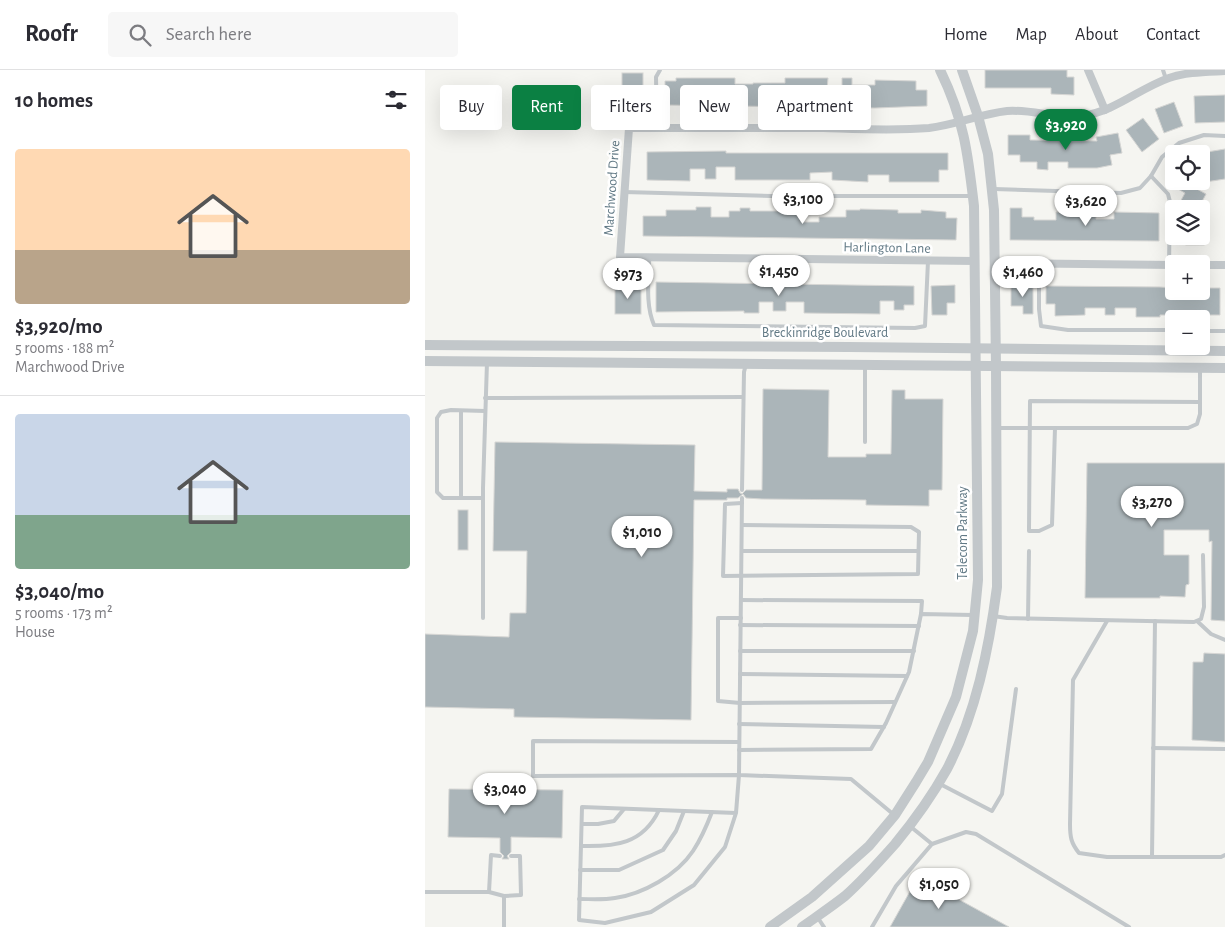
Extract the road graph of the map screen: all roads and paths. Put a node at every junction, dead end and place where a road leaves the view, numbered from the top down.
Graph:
1 (661, 70) edge
2 (939, 70) edge
3 (962, 70) edge
4 (1088, 70) edge
5 (1163, 70) edge
6 (1225, 71) edge
7 (1166, 79) junction
8 (656, 85) edge
9 (1105, 110) junction
10 (978, 116) junction
11 (961, 122) junction
12 (670, 128) edge
13 (629, 130) edge
14 (1225, 136) edge
15 (1151, 176) junction
16 (991, 189) junction
17 (624, 192) junction
18 (973, 196) junction
19 (1171, 255) edge
20 (620, 257) joint
21 (649, 257) junction
22 (928, 261) junction
23 (975, 261) junction
24 (994, 263) junction
25 (1039, 264) junction
26 (1165, 264) edge
27 (1210, 265) edge
28 (1225, 265) edge
29 (1165, 330) edge
30 (1210, 331) edge
31 (1225, 331) edge
32 (425, 345) edge
33 (487, 345) junction
34 (746, 346) junction
35 (976, 348) junction
36 (996, 349) junction
37 (1225, 351) edge
38 (425, 361) edge
39 (487, 362) junction
40 (746, 364) junction
41 (865, 365) junction
42 (976, 366) junction
43 (996, 366) junction
44 (1200, 368) junction
45 (1225, 368) edge
46 (743, 397) junction
47 (485, 398) junction
48 (1200, 402) junction
49 (461, 410) junction
50 (485, 411) junction
51 (997, 428) junction
52 (1031, 428) junction
53 (1055, 428) junction
54 (865, 442) dead end
55 (742, 490) dead end
56 (461, 498) junction
57 (483, 498) junction
58 (742, 498) dead end
59 (742, 503) junction
60 (742, 525) junction
61 (742, 551) junction
62 (918, 551) junction
63 (1029, 551) dead end
64 (1203, 555) dead end
65 (741, 577) junction
66 (741, 600) junction
67 (921, 614) junction
68 (975, 615) junction
69 (993, 616) junction
70 (483, 618) dead end
71 (741, 618) junction
72 (1028, 619) junction
73 (1107, 621) junction
74 (1197, 621) junction
75 (1155, 622) junction
76 (741, 625) junction
77 (919, 626) junction
78 (1225, 640) edge
79 (740, 651) junction
80 (914, 651) junction
81 (740, 674) junction
82 (907, 676) junction
83 (1017, 689) dead end
84 (895, 702) junction
85 (739, 703) junction
86 (739, 724) junction
87 (884, 727) junction
88 (739, 742) junction
89 (1153, 748) junction
90 (739, 750) junction
91 (1225, 750) edge
92 (739, 775) junction
93 (938, 782) junction
94 (624, 809) junction
95 (659, 810) junction
96 (684, 811) junction
97 (712, 812) junction
98 (736, 813) junction
99 (895, 815) junction
100 (582, 824) junction
101 (909, 826) junction
102 (932, 844) junction
103 (581, 846) junction
104 (1225, 855) edge
105 (500, 856) dead end
106 (511, 856) dead end
107 (1152, 857) junction
108 (581, 870) junction
109 (425, 892) edge
110 (489, 892) junction
111 (504, 896) junction
112 (579, 899) junction
113 (817, 916) junction
114 (504, 927) edge
115 (770, 927) edge
116 (802, 927) edge
117 (824, 927) edge
118 (872, 927) edge
119 (1129, 927) edge

1 - 8 lane
2 - 11 street, Telecom Parkway
3 - 10 street
4 - 9 street
5 - 7 lane
6 - 7 street, Marchwood Drive
7 - 9 street, Marchwood Drive
9 - 10 street, Marchwood Drive
10 - 11 street, Marchwood Drive
10 - 16 street
11 - 12 street, Marchwood Drive
11 - 18 street, Telecom Parkway
13 - 17 street, Marchwood Drive
14 - 15 lane
15 - 16 lane
15 - 19 lane
16 - 24 street
17 - 18 lane
17 - 20 street, Marchwood Drive
18 - 23 street, Telecom Parkway
20 - 21 street, Harlington Lane
21 - 22 street, Harlington Lane
21 - 22 lane
22 - 23 street, Harlington Lane
23 - 35 street, Telecom Parkway
24 - 25 street
24 - 36 street
25 - 26 street
25 - 29 lane
27 - 28 street
30 - 31 lane
32 - 33 street, Breckinridge Boulevard
33 - 34 street, Breckinridge Boulevard
33 - 39 street
34 - 35 street, Breckinridge Boulevard
34 - 40 street
35 - 36 street, Breckinridge Boulevard
35 - 42 street, Telecom Parkway
36 - 37 street, Breckinridge Boulevard
36 - 43 street
38 - 39 street
39 - 40 street
39 - 47 lane
40 - 41 street
40 - 46 lane
41 - 42 street
41 - 54 lane
42 - 43 street
42 - 68 street, Telecom Parkway
43 - 44 street
43 - 51 street
44 - 45 street
44 - 48 lane
46 - 47 lane
46 - 55 lane
47 - 50 lane
48 - 52 lane
48 - 53 lane
49 - 50 lane
49 - 56 lane
49 - 56 lane
50 - 57 lane
51 - 52 lane
51 - 69 street
52 - 53 lane
52 - 53 lane
56 - 57 lane
57 - 70 lane
58 - 59 lane
59 - 60 lane
59 - 65 lane
60 - 61 lane
60 - 62 lane
61 - 62 lane
61 - 65 lane
62 - 65 lane
63 - 72 lane
64 - 74 lane
65 - 66 lane
66 - 67 lane
66 - 71 lane
67 - 68 lane
67 - 77 lane
68 - 69 street
68 - 99 street, Telecom Parkway
69 - 72 lane
69 - 93 street
71 - 76 lane
71 - 85 lane
72 - 73 lane
73 - 75 lane
73 - 107 lane
74 - 75 lane
74 - 78 lane
75 - 89 lane
76 - 77 lane
76 - 79 lane
77 - 80 lane
79 - 80 lane
79 - 81 lane
80 - 82 lane
81 - 82 lane
81 - 85 lane
82 - 84 lane
83 - 93 lane
84 - 85 lane
84 - 87 lane
85 - 86 lane
86 - 87 lane
86 - 88 lane
87 - 90 lane
88 - 90 lane
88 - 92 lane
89 - 91 lane
89 - 107 lane
90 - 92 lane
92 - 98 lane
92 - 99 lane
93 - 101 street
94 - 95 lane
94 - 100 lane
94 - 100 lane
95 - 96 lane
95 - 103 lane
96 - 97 lane
96 - 108 lane
97 - 98 lane
97 - 112 lane
98 - 112 lane
99 - 101 street
99 - 115 street, Telecom Parkway
100 - 103 lane
101 - 102 lane
101 - 113 street
102 - 118 lane
102 - 119 lane
103 - 108 lane
104 - 107 lane
105 - 110 lane
106 - 111 lane
108 - 112 lane
109 - 110 lane
110 - 111 lane
111 - 114 lane
113 - 116 street
113 - 117 lane

